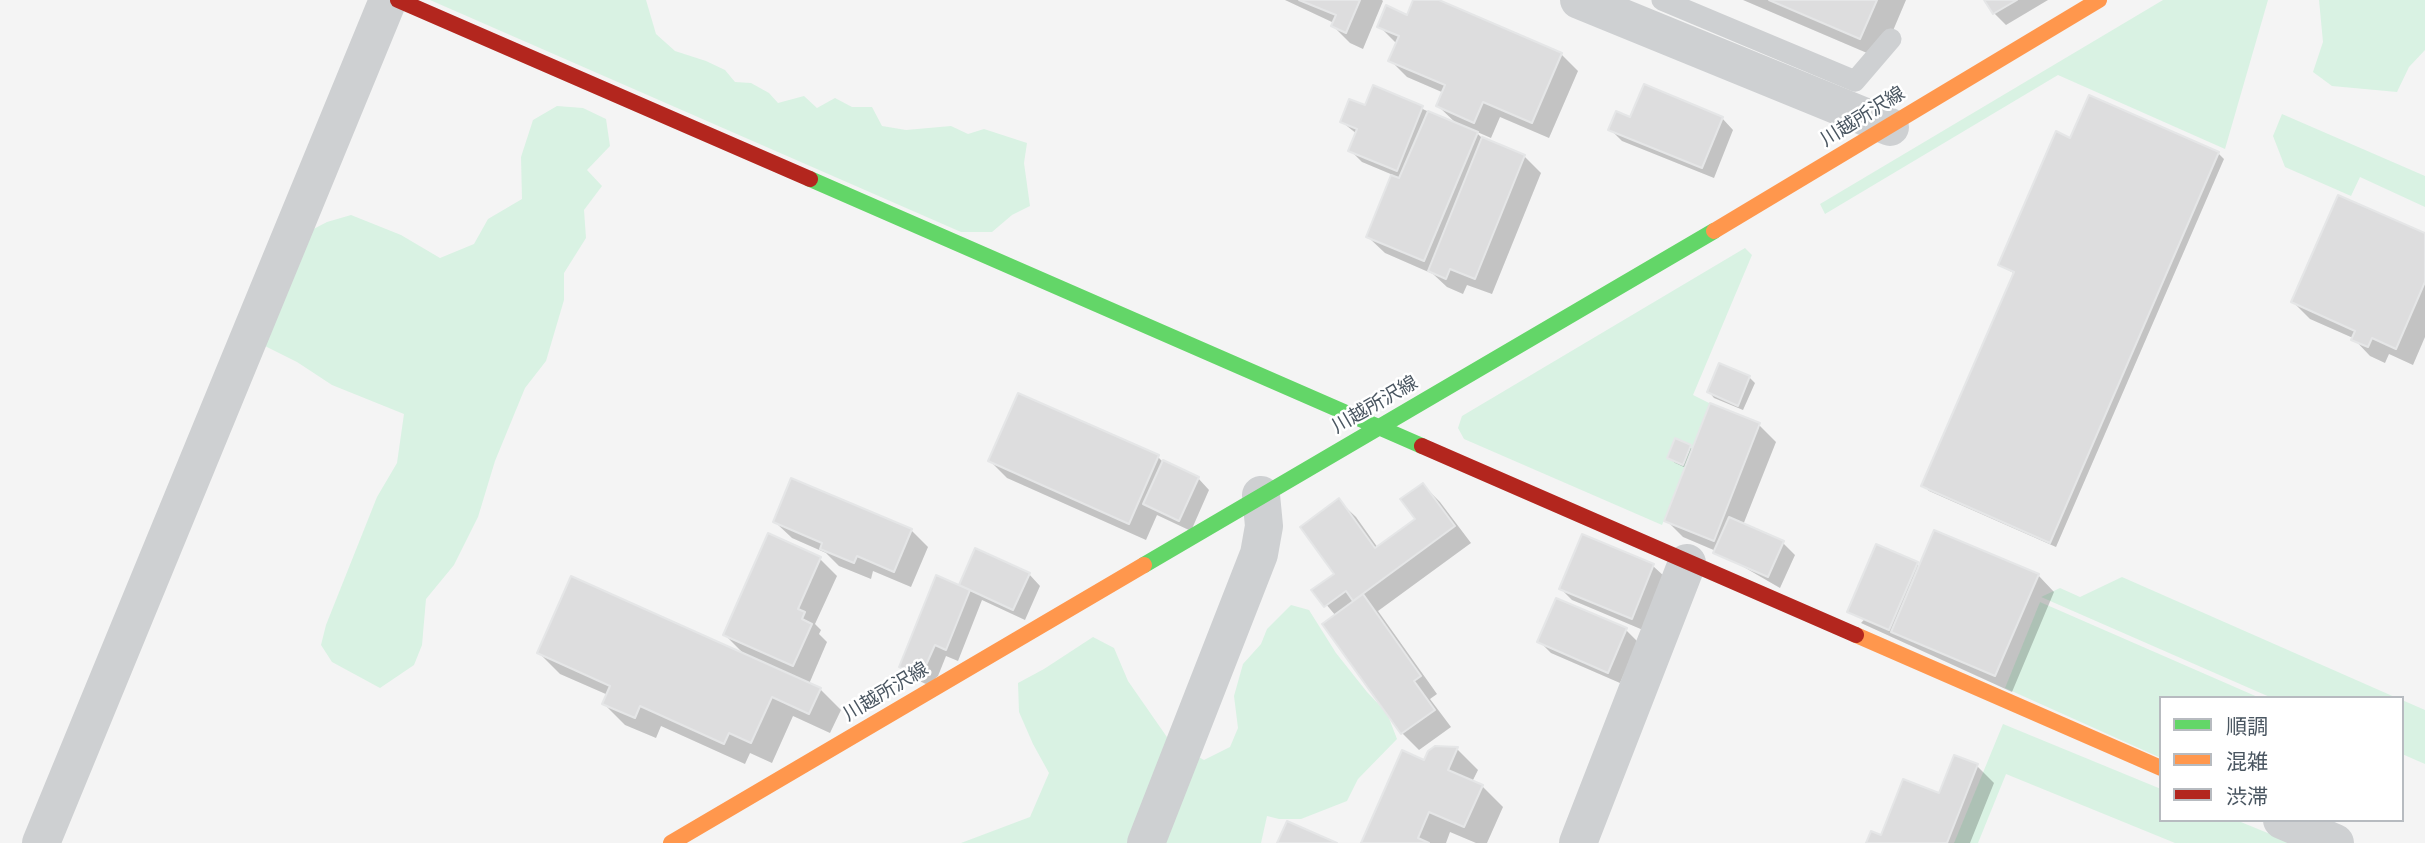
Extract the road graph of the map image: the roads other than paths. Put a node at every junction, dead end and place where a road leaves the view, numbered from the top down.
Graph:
1 (388, 0) edge
2 (398, 0) edge
3 (1579, 0) edge
4 (1662, 0) edge
5 (2099, 0) edge
6 (1891, 39) dead end
7 (1890, 127) junction
8 (1379, 427) junction
9 (1261, 495) junction
10 (1687, 563) junction
11 (2159, 767) edge
12 (2288, 822) edge
13 (41, 843) edge
14 (671, 843) edge
15 (1146, 843) edge
16 (1578, 843) edge
17 (2335, 843) edge

1 - 13 street
2 - 8 street
3 - 7 street
4 - 6 lane
5 - 7 street, 川越所沢線
7 - 8 street, 川越所沢線
8 - 9 street, 川越所沢線
8 - 10 street
9 - 14 street, 川越所沢線
9 - 15 street
10 - 11 street
10 - 16 street
12 - 17 street

